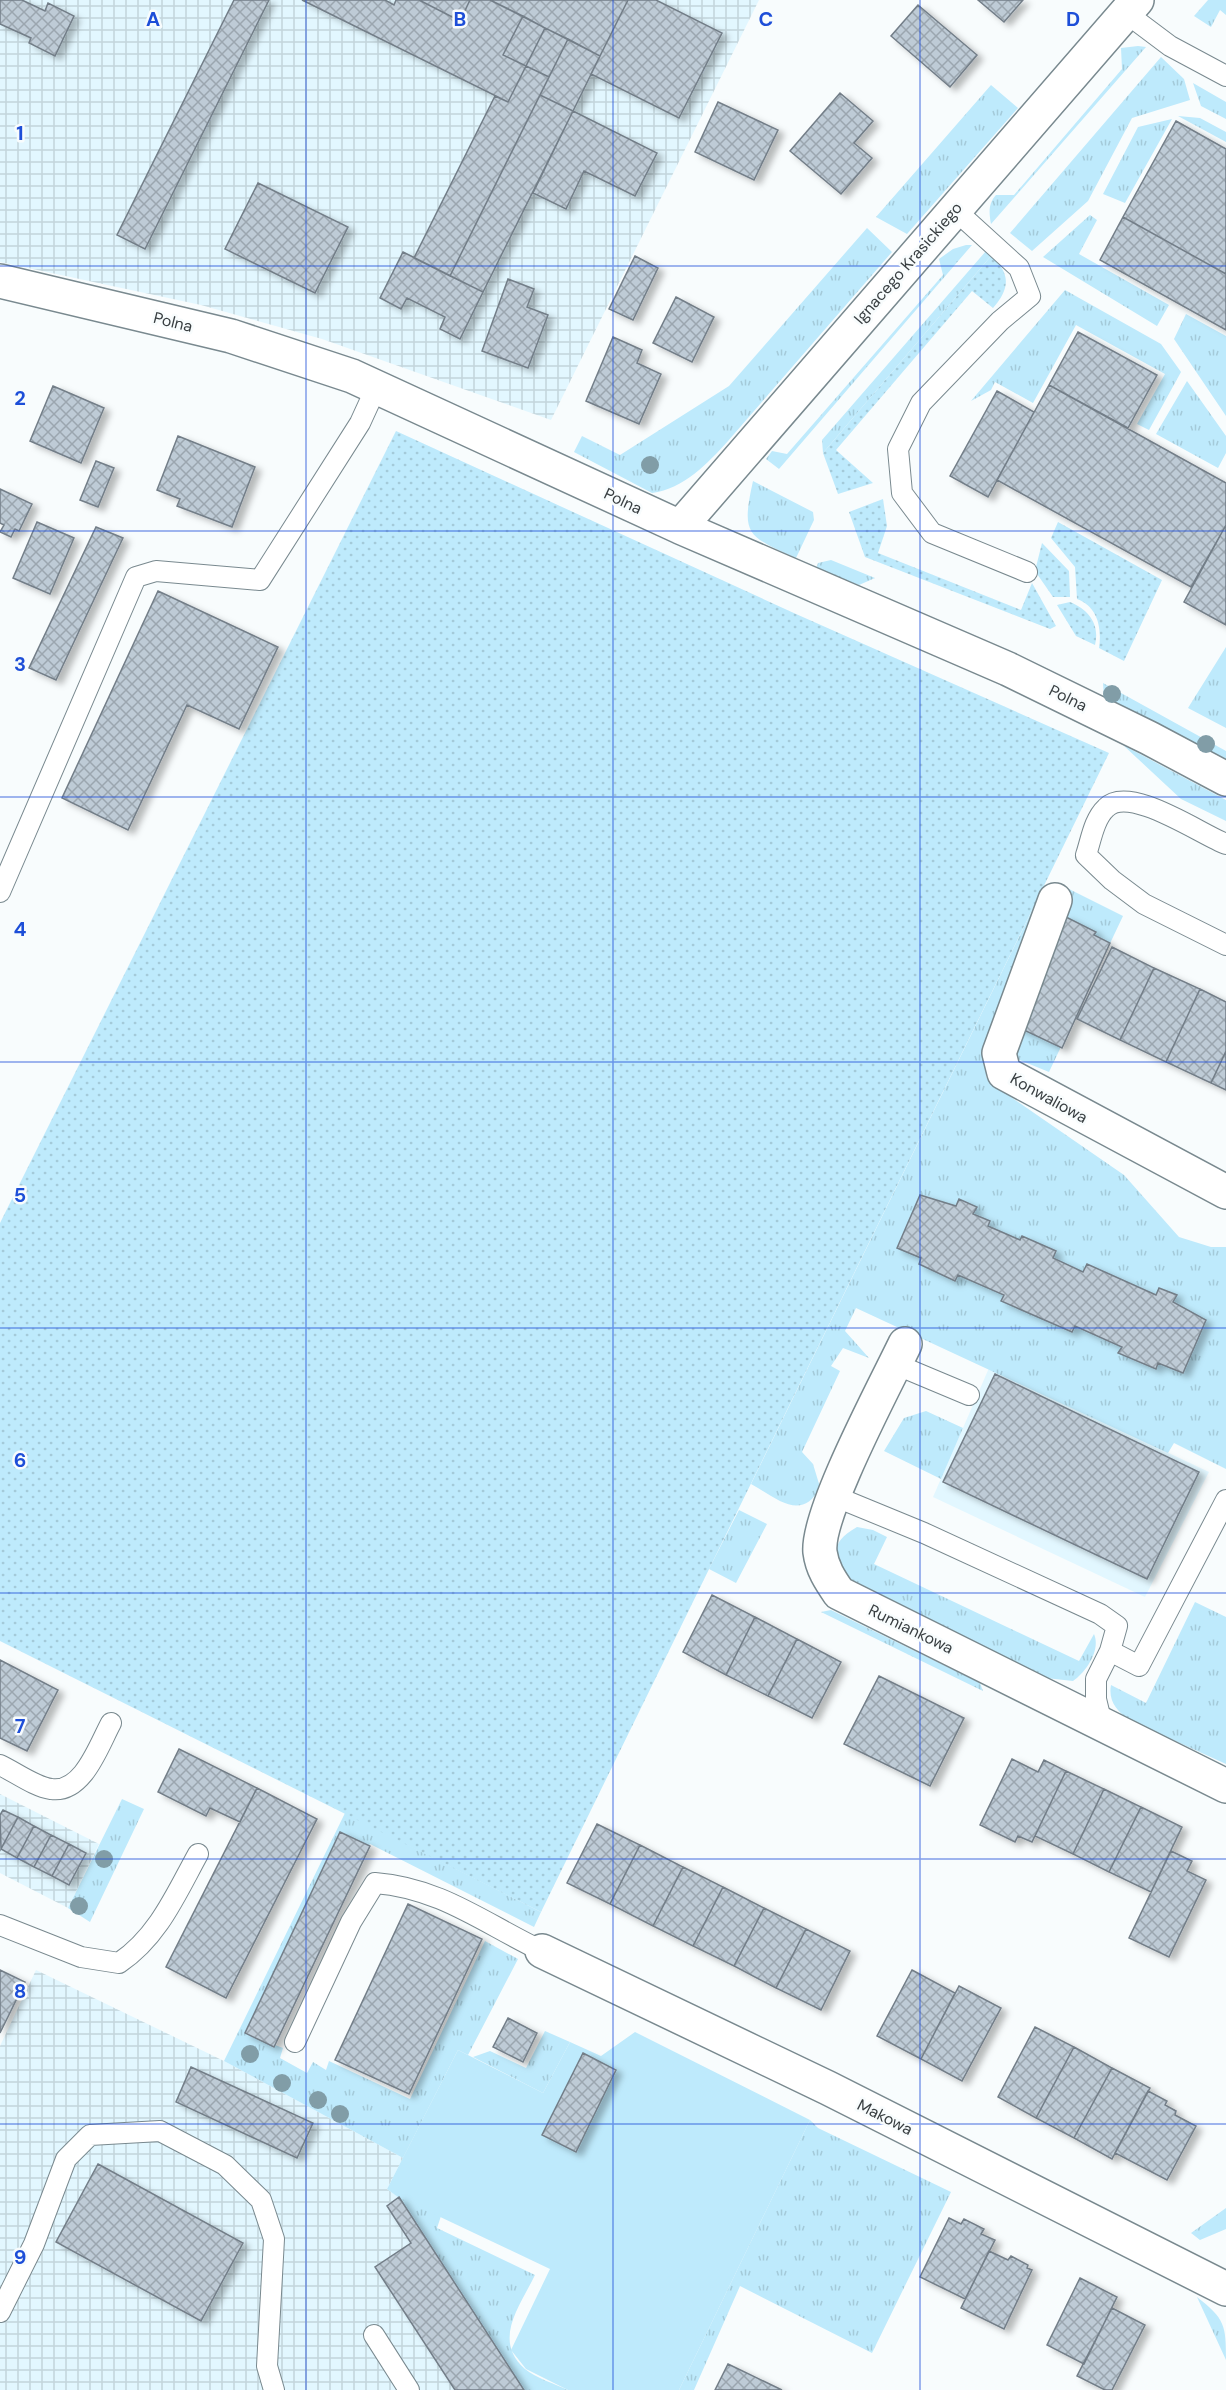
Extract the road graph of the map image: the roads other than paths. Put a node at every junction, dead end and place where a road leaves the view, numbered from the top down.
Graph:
1 (1132, 6) edge
2 (1226, 76) edge
3 (954, 209) junction
4 (0, 281) edge
5 (376, 388) junction
6 (680, 527) junction
7 (1027, 572) dead end
8 (1226, 779) edge
9 (1226, 844) edge
10 (0, 892) edge
11 (1055, 900) dead end
12 (1226, 945) edge
13 (1226, 1192) edge
14 (900, 1354) joint
15 (969, 1395) dead end
16 (834, 1496) junction
17 (1226, 1500) edge
18 (1110, 1651) junction
19 (111, 1723) dead end
20 (1102, 1724) junction
21 (0, 1765) edge
22 (1226, 1786) edge
23 (198, 1854) dead end
24 (0, 1925) edge
25 (542, 1951) joint
26 (295, 2042) dead end
27 (1226, 2289) edge
28 (0, 2312) edge
29 (374, 2335) dead end
30 (274, 2390) edge
31 (409, 2390) edge

1 - 2 lane
1 - 3 street, Ignacego Krasickiego
3 - 6 street, Ignacego Krasickiego
3 - 7 lane
4 - 5 street, Polna
5 - 6 street, Polna
5 - 10 lane
6 - 8 street, Polna
9 - 12 lane
11 - 13 street, Konwaliowa
14 - 15 lane
14 - 16 street, Rumiankowa
16 - 18 lane
16 - 20 street, Rumiankowa
17 - 18 lane
18 - 20 lane
19 - 21 lane
20 - 22 street, Rumiankowa
23 - 24 lane
25 - 26 lane
25 - 27 street, Makowa
28 - 30 lane
29 - 31 lane

